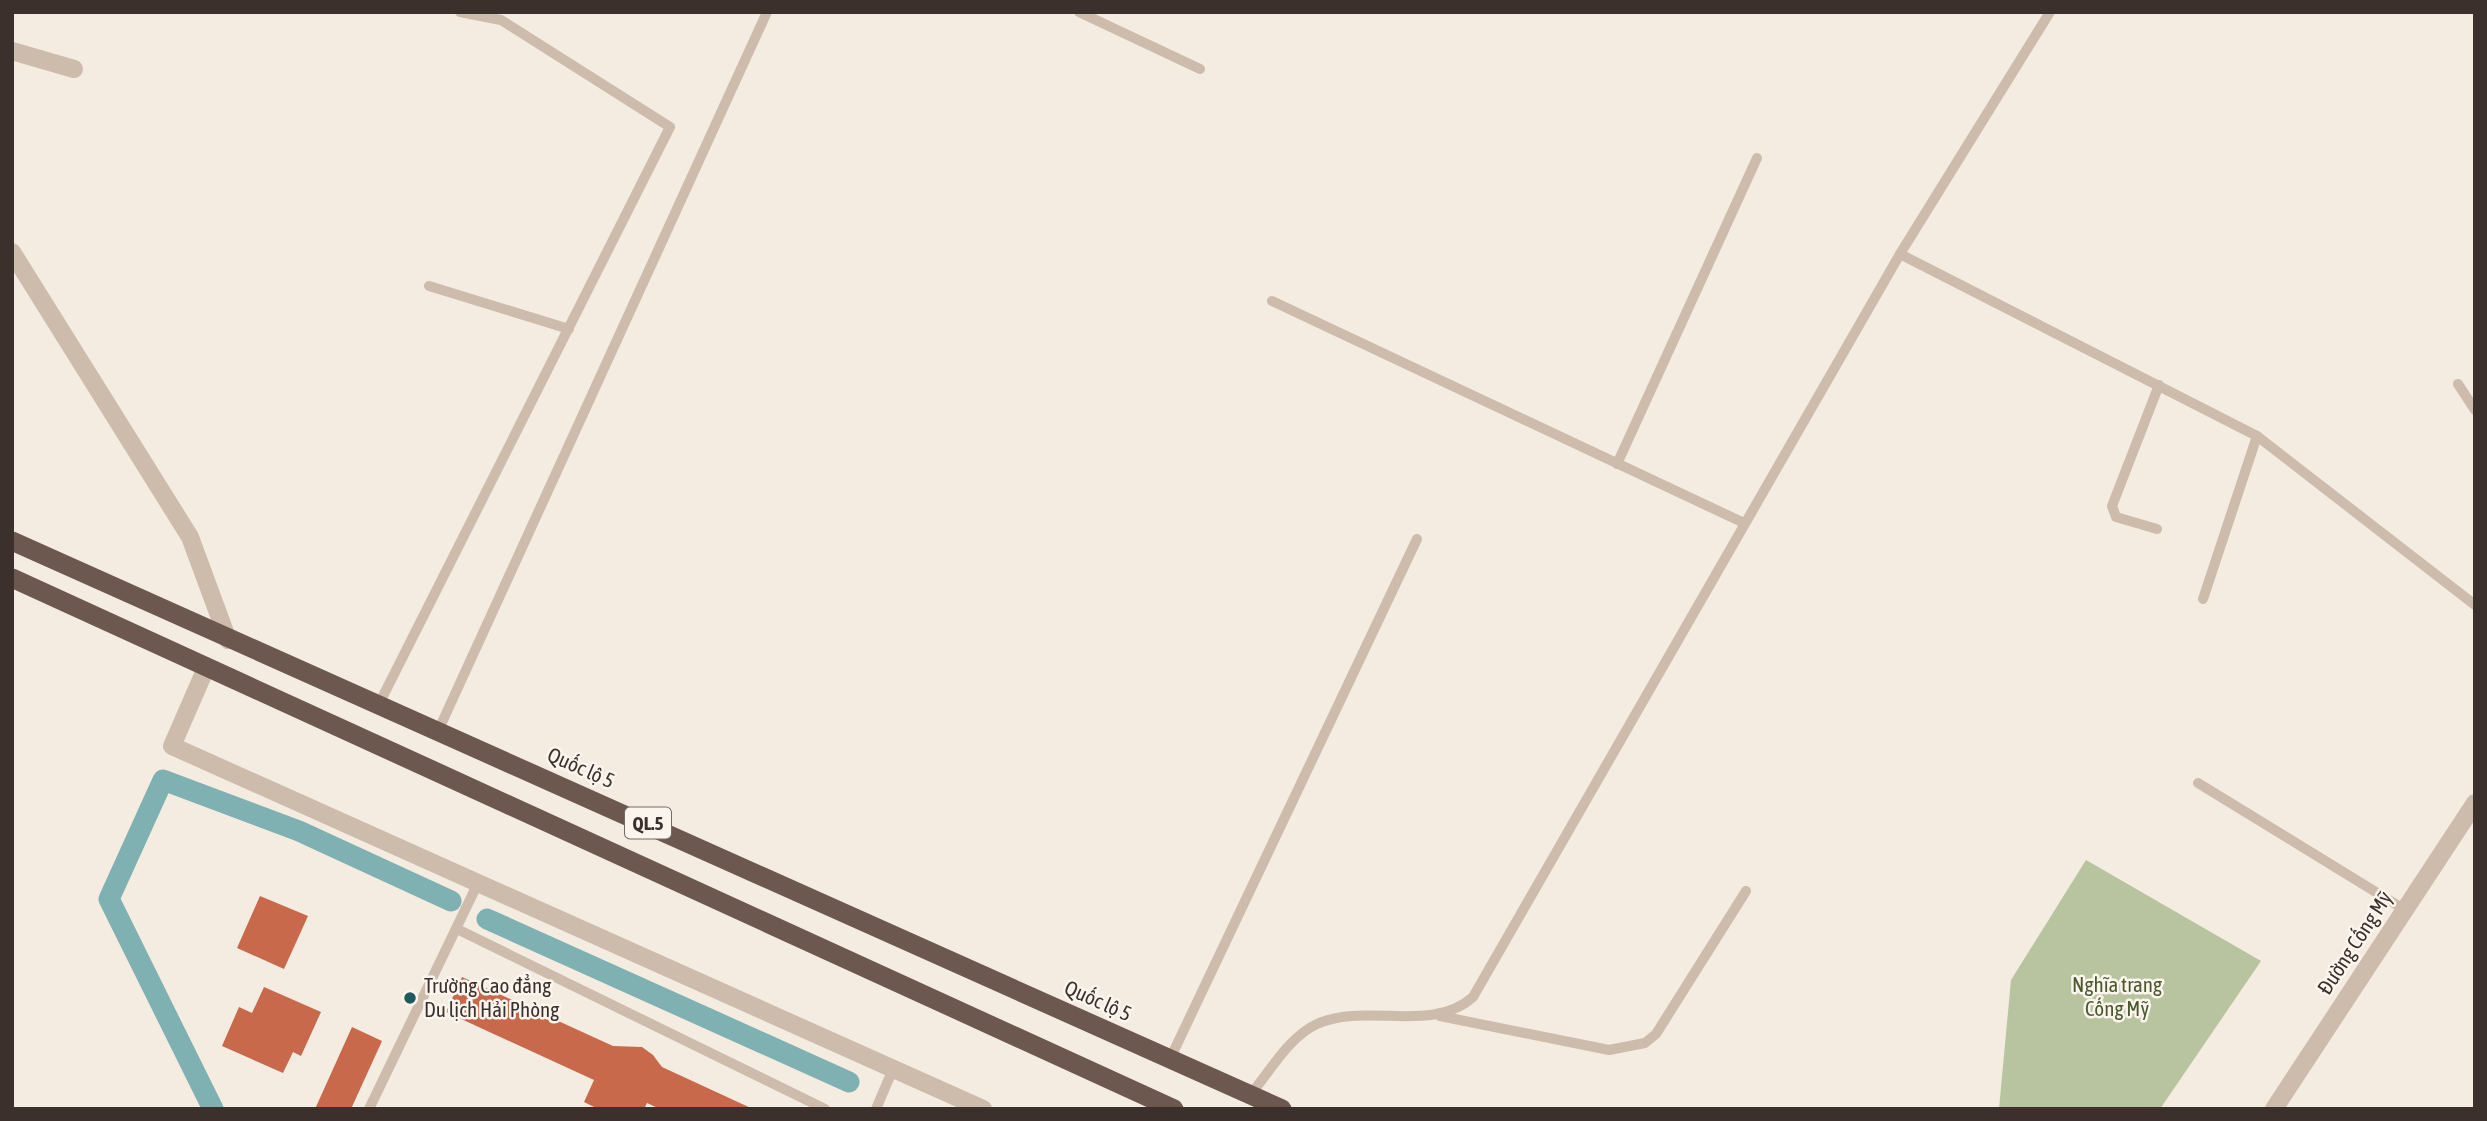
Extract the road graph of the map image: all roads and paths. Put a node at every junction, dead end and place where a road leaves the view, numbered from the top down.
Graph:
1 (460, 12) edge
2 (768, 12) edge
3 (1079, 12) edge
4 (2050, 12) edge
5 (12, 51) edge
6 (75, 69) dead end
7 (1200, 69) dead end
8 (1757, 158) dead end
9 (12, 252) edge
10 (1900, 254) junction
11 (429, 286) dead end
12 (1272, 301) dead end
13 (569, 329) junction
14 (2458, 384) dead end
15 (2159, 385) junction
16 (2475, 410) edge
17 (2257, 436) junction
18 (1617, 464) junction
19 (1744, 523) junction
20 (2157, 529) dead end
21 (1417, 539) dead end
22 (12, 541) edge
23 (12, 578) edge
24 (2203, 599) dead end
25 (2475, 606) edge
26 (228, 640) junction
27 (206, 668) junction
28 (379, 705) junction
29 (439, 729) junction
30 (2198, 783) dead end
31 (2475, 803) edge
32 (478, 883) junction
33 (1746, 891) dead end
34 (2405, 910) junction
35 (457, 929) junction
36 (1430, 1014) junction
37 (1170, 1059) junction
38 (893, 1069) junction
39 (1251, 1094) junction
40 (369, 1109) edge
41 (825, 1109) edge
42 (876, 1109) edge
43 (983, 1109) edge
44 (1174, 1109) edge
45 (1282, 1109) edge
46 (2274, 1109) edge

1 - 13 lane
2 - 29 lane
3 - 7 lane
4 - 10 lane
5 - 6 street
8 - 18 lane
9 - 26 street
10 - 15 lane
10 - 19 lane
11 - 13 lane
12 - 18 lane
13 - 28 lane
14 - 16 lane
15 - 17 lane
15 - 20 lane
17 - 24 lane
17 - 25 lane
18 - 19 lane
19 - 36 lane
21 - 37 lane
22 - 26 highway, Quốc lộ 5 / QL.5
23 - 27 highway, QL.5
26 - 28 highway, Quốc lộ 5 / QL.5
27 - 32 street
27 - 44 highway, QL.5
28 - 29 highway, Quốc lộ 5 / QL.5
29 - 37 highway, Quốc lộ 5 / QL.5
30 - 34 lane
31 - 34 street, Đường Cống Mỹ
32 - 35 lane
32 - 38 street
33 - 36 lane
34 - 46 street, Đường Cống Mỹ
35 - 40 lane
35 - 41 lane
36 - 39 lane
37 - 39 highway, Quốc lộ 5 / QL.5
38 - 42 lane
38 - 43 street
39 - 45 highway, Quốc lộ 5 / QL.5

